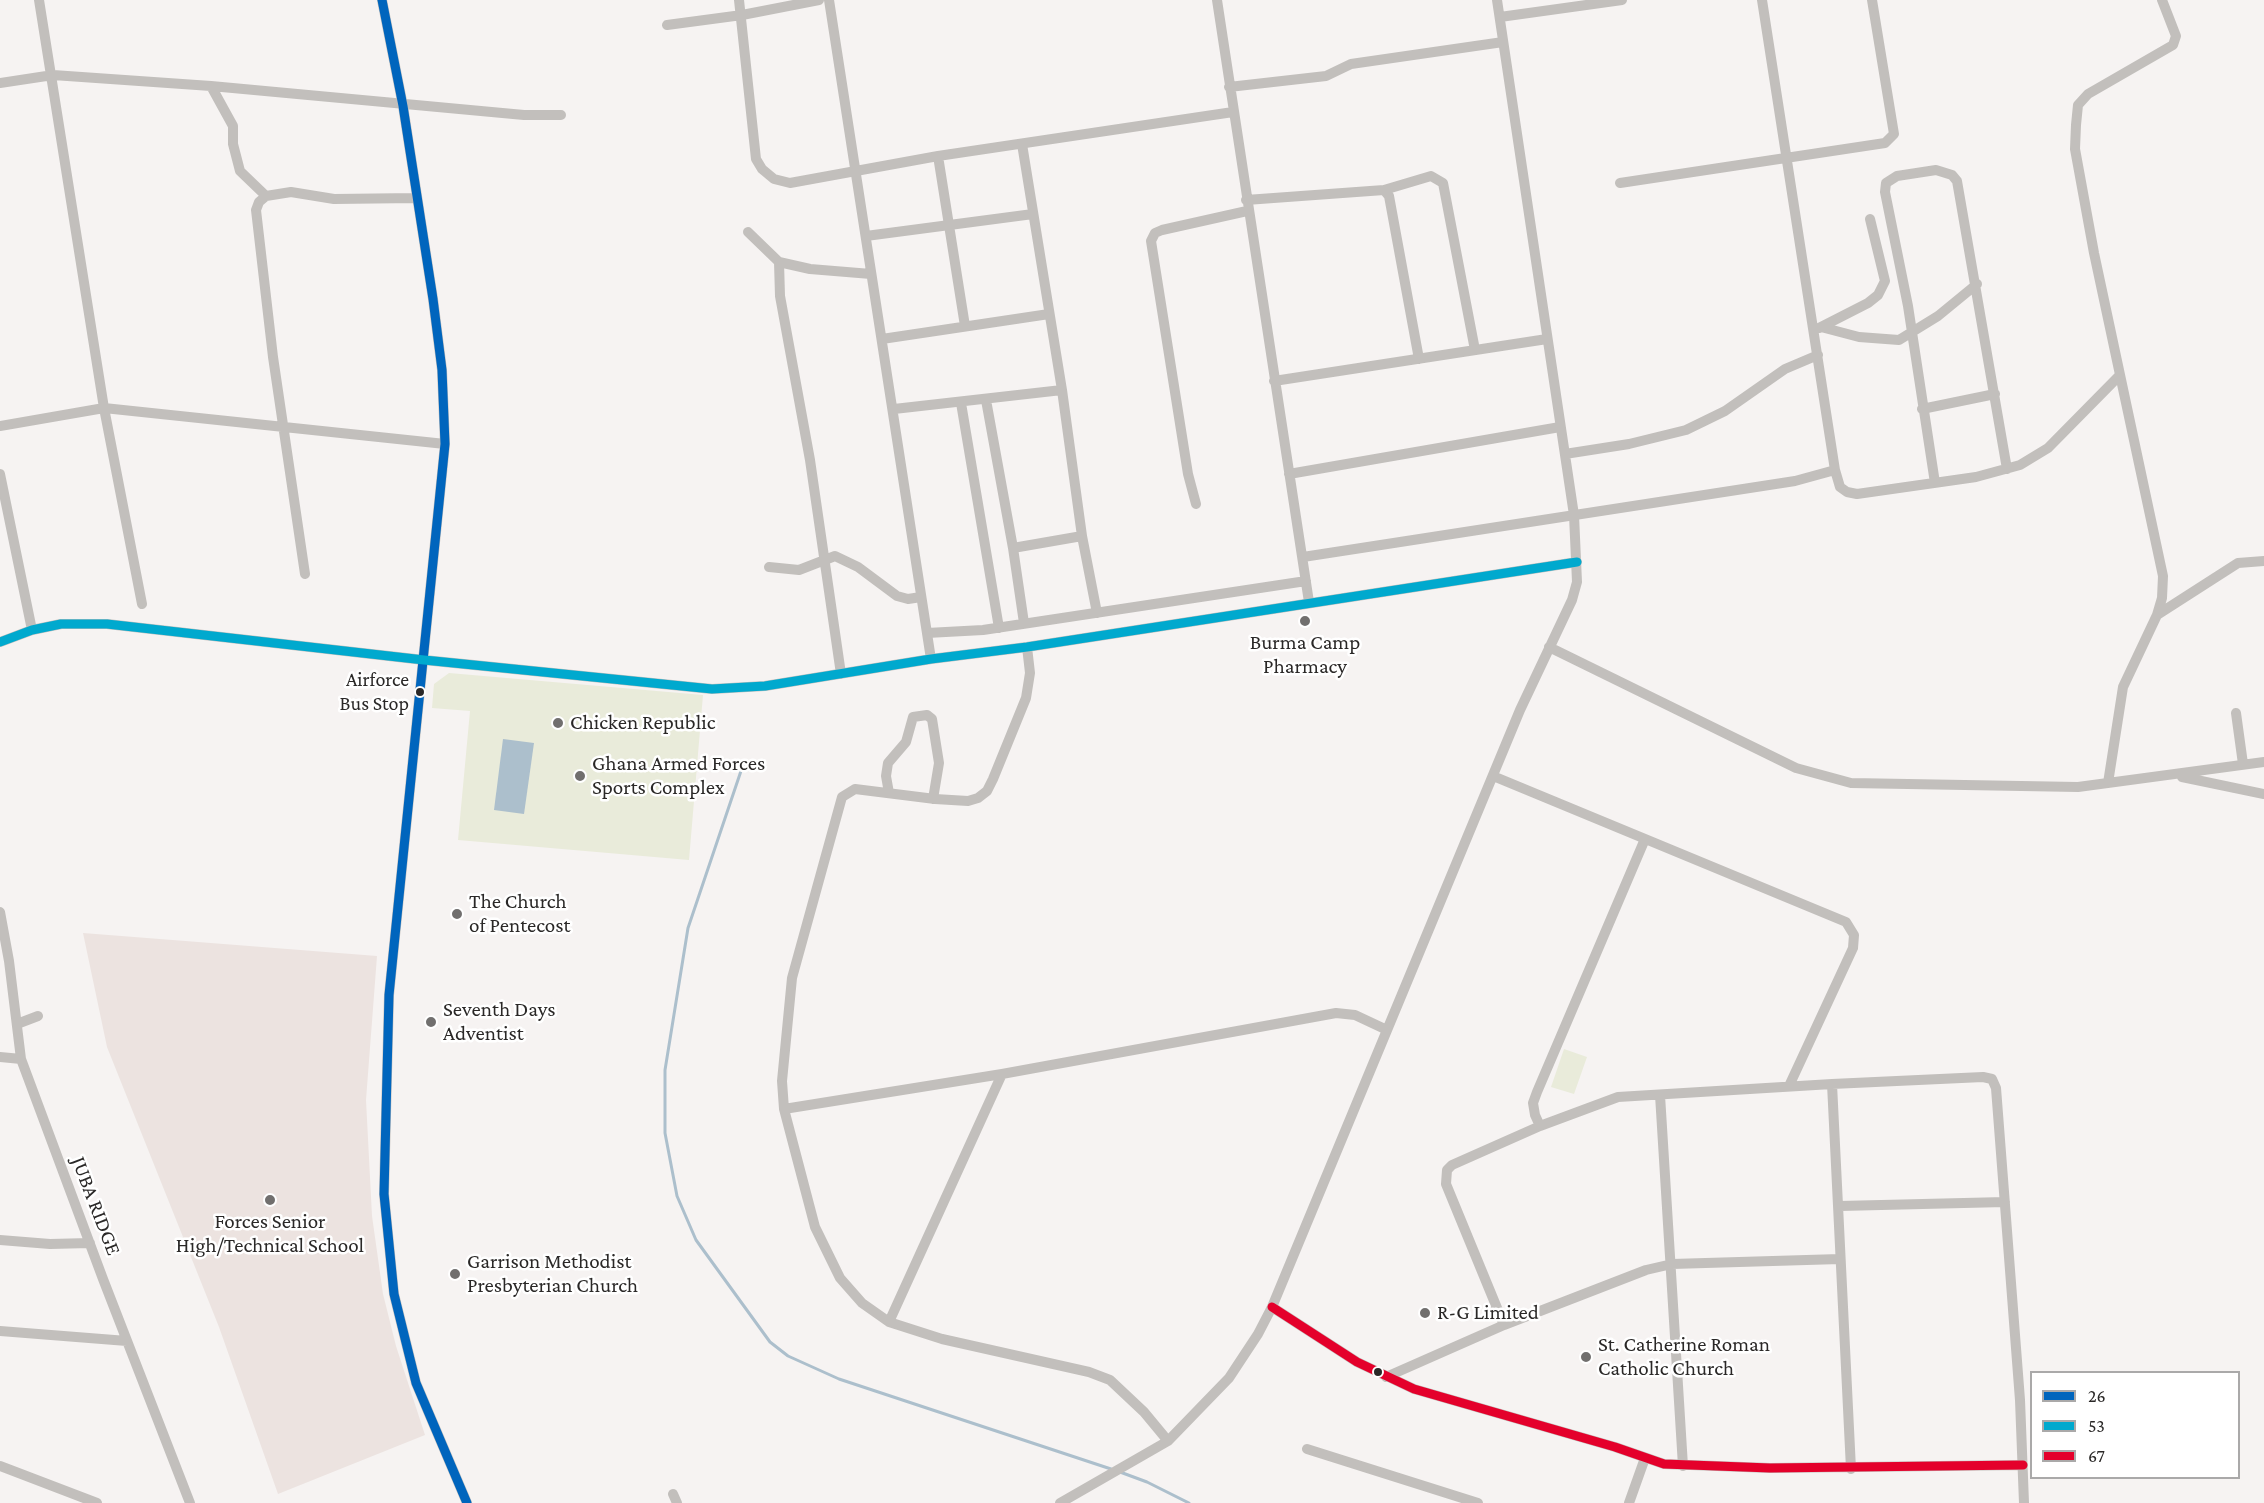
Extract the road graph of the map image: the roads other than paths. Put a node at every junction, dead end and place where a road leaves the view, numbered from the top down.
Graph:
1 (39, 0) edge
2 (382, 0) edge
3 (740, 0) edge
4 (819, 0) edge
5 (829, 0) edge
6 (1217, 0) edge
7 (1497, 0) edge
8 (1622, 0) edge
9 (1762, 0) edge
10 (1872, 0) edge
11 (2162, 0) edge
12 (742, 15) junction
13 (1500, 17) junction
14 (667, 25) dead end
15 (1503, 42) junction
16 (53, 75) junction
17 (0, 82) edge
18 (211, 86) junction
19 (1228, 87) junction
20 (403, 106) junction
21 (1233, 112) junction
22 (561, 115) dead end
23 (1022, 144) junction
24 (938, 156) junction
25 (1786, 158) junction
26 (856, 172) junction
27 (1620, 183) dead end
28 (1384, 190) junction
29 (266, 196) junction
30 (416, 198) junction
31 (1247, 206) junction
32 (1033, 214) junction
33 (1870, 219) dead end
34 (948, 225) junction
35 (748, 232) dead end
36 (866, 236) junction
37 (779, 262) junction
38 (871, 274) junction
39 (1977, 284) junction
40 (1050, 314) junction
41 (965, 326) junction
42 (1817, 329) junction
43 (1912, 333) junction
44 (882, 339) junction
45 (1547, 339) junction
46 (1475, 350) junction
47 (1818, 355) junction
48 (1419, 359) junction
49 (2120, 375) junction
50 (1274, 381) junction
51 (1062, 390) junction
52 (1995, 394) junction
53 (986, 400) junction
54 (961, 403) junction
55 (104, 408) junction
56 (894, 409) junction
57 (1923, 409) junction
58 (0, 426) edge
59 (1560, 427) junction
60 (283, 428) junction
61 (445, 444) junction
62 (1565, 454) junction
63 (2007, 469) junction
64 (1835, 470) junction
65 (0, 474) edge
66 (1289, 474) junction
67 (1935, 483) junction
68 (1196, 504) dead end
69 (1574, 515) junction
70 (1082, 536) junction
71 (1013, 549) junction
72 (1302, 557) junction
73 (825, 559) junction
74 (2264, 561) edge
75 (1577, 562) junction
76 (769, 567) dead end
77 (305, 573) dead end
78 (1306, 581) junction
79 (921, 597) junction
80 (1309, 602) junction
81 (142, 604) dead end
82 (1097, 613) junction
83 (2157, 615) junction
84 (1024, 623) junction
85 (999, 628) junction
86 (32, 630) junction
87 (927, 633) junction
88 (0, 642) edge
89 (1549, 647) junction
90 (1027, 648) junction
91 (931, 659) junction
92 (424, 660) junction
93 (841, 674) junction
94 (2236, 713) dead end
95 (2264, 762) edge
96 (2243, 764) junction
97 (2173, 775) junction
98 (1493, 776) junction
99 (2108, 783) junction
100 (889, 793) junction
101 (2264, 794) edge
102 (933, 799) junction
103 (1645, 839) junction
104 (0, 912) edge
105 (38, 1016) dead end
106 (17, 1024) junction
107 (1387, 1029) junction
108 (0, 1057) edge
109 (21, 1059) junction
110 (1002, 1074) junction
111 (1832, 1084) junction
112 (1789, 1086) junction
113 (1660, 1095) junction
114 (784, 1109) junction
115 (1540, 1126) junction
116 (2005, 1202) junction
117 (1840, 1206) junction
118 (0, 1240) edge
119 (90, 1243) junction
120 (1840, 1259) junction
121 (1672, 1264) junction
122 (1272, 1307) junction
123 (889, 1322) junction
124 (1504, 1325) junction
125 (0, 1332) edge
126 (127, 1341) junction
127 (1386, 1377) junction
128 (1168, 1441) junction
129 (1307, 1449) dead end
130 (1645, 1458) junction
131 (2023, 1465) junction
132 (0, 1466) edge
133 (1683, 1466) junction
134 (1851, 1469) junction
135 (97, 1503) edge
136 (190, 1503) edge
137 (467, 1503) edge
138 (1060, 1503) edge
139 (1478, 1503) edge
140 (1629, 1503) edge
141 (2024, 1503) edge

1 - 16 street
2 - 20 street
3 - 12 street
4 - 12 street
5 - 26 street
6 - 19 street
7 - 13 street
8 - 13 street
9 - 25 street
10 - 25 street
11 - 49 street
12 - 14 street
12 - 26 street
13 - 15 street
15 - 19 street
15 - 45 street
16 - 17 street
16 - 18 street
16 - 55 street
18 - 20 street
18 - 29 street
19 - 21 street
20 - 22 street
20 - 30 street
21 - 23 street
21 - 31 street
23 - 24 street
23 - 32 street
24 - 26 street
24 - 34 street
25 - 27 street
25 - 42 street
26 - 36 street
28 - 31 street
28 - 46 street
28 - 48 street
29 - 30 street
29 - 60 street
30 - 61 street
31 - 50 street
31 - 68 street
32 - 34 street
32 - 40 street
33 - 42 street
34 - 36 street
34 - 41 street
35 - 37 street
36 - 38 street
37 - 38 street
37 - 73 street
38 - 44 street
39 - 43 street
39 - 43 street
39 - 52 street
40 - 41 street
40 - 51 street
41 - 44 street
42 - 43 street
42 - 47 street
43 - 57 street
44 - 56 street
45 - 46 street
45 - 59 street
46 - 48 street
47 - 62 street
47 - 64 street
48 - 50 street
49 - 63 street
49 - 83 street
50 - 66 street
51 - 53 street
51 - 70 street
52 - 57 street
52 - 63 street
53 - 54 street
53 - 71 street
54 - 56 street
54 - 85 street
55 - 58 street
55 - 60 street
55 - 81 street
56 - 79 street
57 - 67 street
59 - 62 street
59 - 66 street
60 - 61 street
60 - 77 street
61 - 92 street
62 - 69 street
63 - 67 street
64 - 67 street
64 - 69 street
65 - 86 street
66 - 72 street
69 - 72 street
69 - 75 street
70 - 71 street
70 - 82 street
71 - 84 street
72 - 78 street
73 - 76 street
73 - 79 street
73 - 93 street
74 - 83 street
75 - 80 street
75 - 89 street
78 - 80 street
78 - 82 street
79 - 87 street
80 - 90 street
82 - 84 street
83 - 99 street
84 - 85 street
85 - 87 street
86 - 88 street
86 - 92 street
87 - 91 street
89 - 98 street
89 - 99 street
90 - 91 street
90 - 102 street
91 - 93 street
92 - 93 street
92 - 137 street
94 - 96 street
95 - 96 street
96 - 97 street
97 - 99 street
97 - 101 street
98 - 103 street
98 - 107 street
100 - 102 street
100 - 102 street
100 - 114 street
103 - 112 street
103 - 115 street
104 - 106 street, JUBA RIDGE
105 - 106 street
106 - 109 street, JUBA RIDGE
107 - 110 street
107 - 122 street
108 - 109 street
109 - 119 street, JUBA RIDGE
110 - 114 street
110 - 123 street
111 - 112 street
111 - 116 street
111 - 117 street
112 - 113 street
113 - 115 street
113 - 121 street
114 - 123 street
115 - 124 street
116 - 117 street
116 - 131 street
117 - 120 street
118 - 119 street
119 - 126 street, JUBA RIDGE
120 - 121 street
120 - 134 street
121 - 124 street
121 - 133 street
122 - 127 street
122 - 128 street
123 - 128 street
124 - 127 street
125 - 126 street
126 - 136 street, JUBA RIDGE
127 - 130 street
128 - 138 street
129 - 139 street
130 - 133 street
130 - 140 street
131 - 134 street
131 - 141 street
132 - 135 street
133 - 134 street

